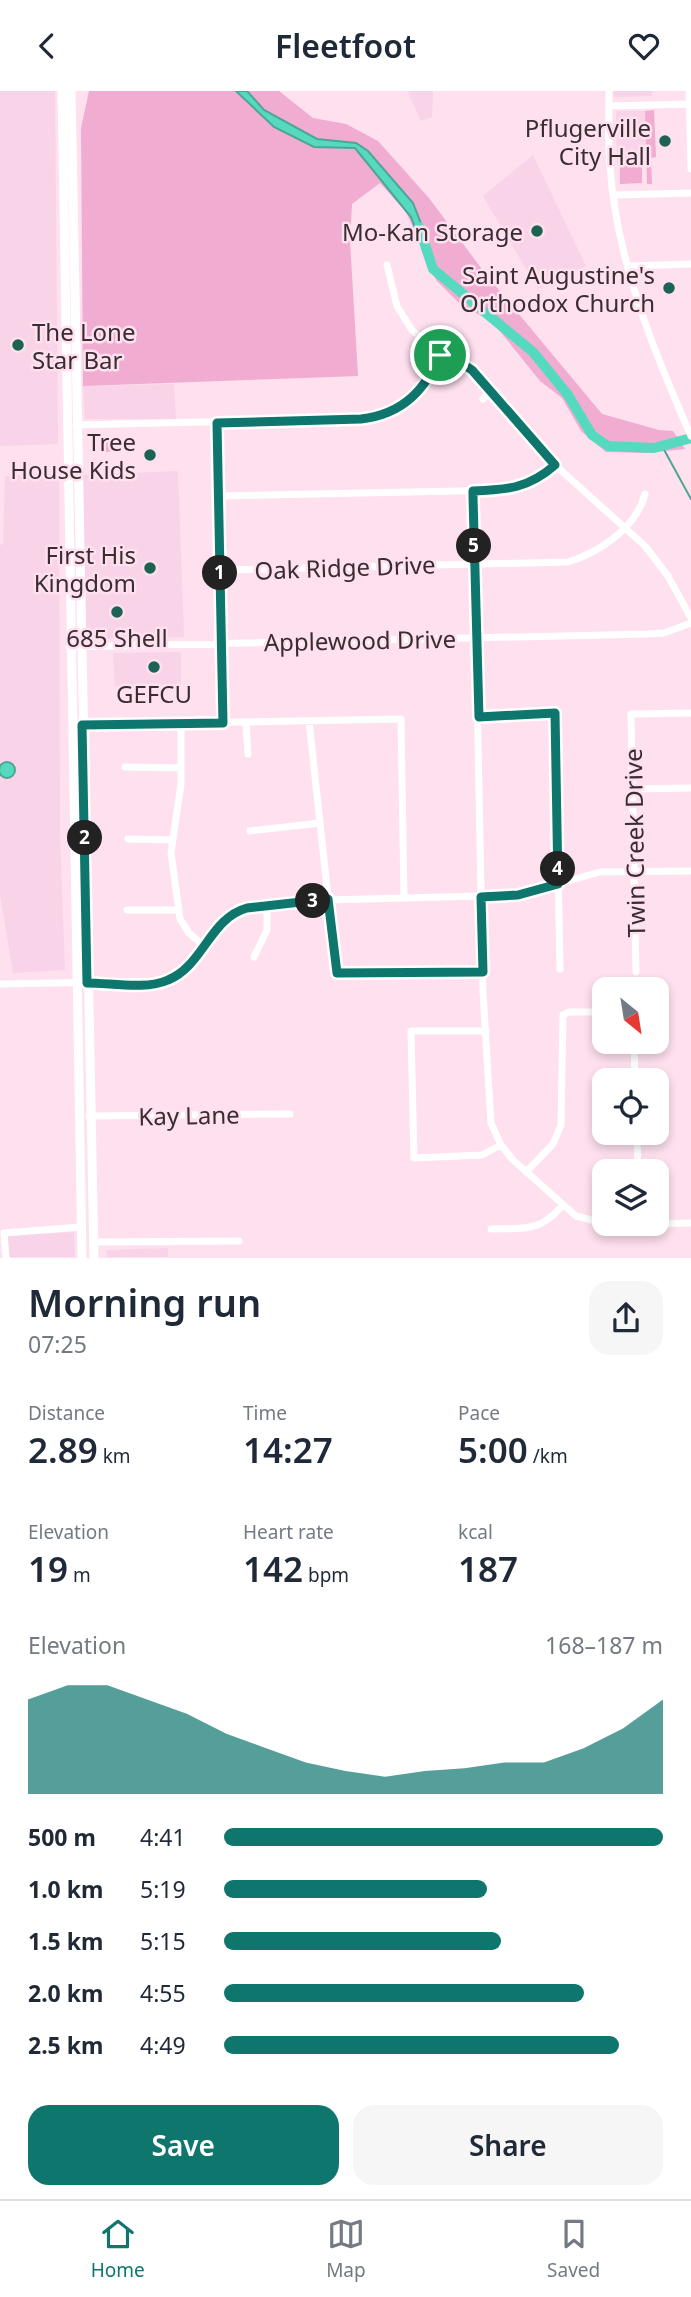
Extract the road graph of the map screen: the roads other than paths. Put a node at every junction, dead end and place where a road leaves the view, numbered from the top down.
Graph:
1 (62, 91) edge
2 (71, 91) edge
3 (608, 91) edge
4 (689, 91) edge
5 (690, 104) edge
6 (609, 106) junction
7 (691, 169) edge
8 (691, 193) edge
9 (614, 195) junction
10 (691, 264) edge
11 (387, 265) dead end
12 (629, 266) junction
13 (442, 351) junction
14 (70, 359) junction
15 (491, 391) junction
16 (483, 399) dead end
17 (217, 423) junction
18 (76, 425) junction
19 (689, 432) edge
20 (555, 465) junction
21 (473, 491) junction
22 (645, 494) dead end
23 (219, 496) junction
24 (625, 526) junction
25 (474, 563) junction
26 (220, 570) junction
27 (691, 618) edge
28 (691, 623) edge
29 (476, 638) junction
30 (222, 643) junction
31 (80, 646) junction
32 (69, 647) junction
33 (691, 713) edge
34 (479, 717) junction
35 (309, 721) junction
36 (246, 722) junction
37 (223, 723) junction
38 (181, 724) junction
39 (82, 725) junction
40 (248, 754) dead end
41 (125, 767) dead end
42 (181, 768) junction
43 (691, 788) edge
44 (633, 789) junction
45 (320, 823) junction
46 (250, 831) dead end
47 (128, 839) dead end
48 (171, 840) junction
49 (691, 870) edge
50 (635, 871) junction
51 (558, 884) junction
52 (481, 897) junction
53 (404, 898) junction
54 (328, 899) junction
55 (267, 905) junction
56 (127, 910) dead end
57 (178, 910) junction
58 (204, 946) junction
59 (254, 957) dead end
60 (560, 969) dead end
61 (483, 972) junction
62 (636, 972) dead end
63 (75, 983) junction
64 (87, 983) junction
65 (0, 984) edge
66 (592, 1012) edge
67 (486, 1031) junction
68 (289, 1114) dead end
69 (89, 1116) junction
70 (500, 1145) junction
71 (526, 1173) junction
72 (562, 1206) junction
73 (592, 1222) edge
74 (669, 1223) edge
75 (691, 1223) edge
76 (81, 1227) junction
77 (491, 1229) dead end
78 (93, 1241) junction
79 (239, 1241) dead end
80 (6, 1258) edge
81 (82, 1258) edge
82 (94, 1258) edge

1 - 14 main road
2 - 14 main road
3 - 6 street
4 - 5 street
5 - 6 street
5 - 7 street
6 - 9 street
8 - 9 street
9 - 12 street
10 - 12 street
11 - 13 street
12 - 19 street
13 - 15 street
13 - 17 street
14 - 18 main road
14 - 32 main road
15 - 16 street
15 - 20 street
17 - 18 street
17 - 23 street
18 - 31 main road
20 - 21 street
20 - 24 street
21 - 23 street
21 - 25 street
22 - 24 street, Oak Ridge Drive
23 - 26 street
24 - 25 street, Oak Ridge Drive
24 - 27 street
25 - 26 street, Oak Ridge Drive
25 - 29 street
26 - 30 street
28 - 29 street, Applewood Drive
29 - 30 street, Applewood Drive
29 - 34 street
30 - 31 street, Applewood Drive
30 - 37 street
31 - 32 street, Applewood Drive
31 - 39 main road
32 - 63 main road
33 - 44 street, Twin Creek Drive
34 - 51 street
34 - 52 street
35 - 36 street
35 - 45 street
35 - 53 street
36 - 37 street
36 - 40 street
37 - 38 street
38 - 39 street
38 - 42 street
39 - 64 main road
41 - 42 street
42 - 48 street
43 - 44 street
44 - 50 street, Twin Creek Drive
45 - 46 street
45 - 54 street
47 - 48 street
48 - 57 street
49 - 50 street
50 - 51 street
50 - 62 street, Twin Creek Drive
51 - 52 street
51 - 60 street
52 - 53 street
52 - 61 street
53 - 54 street
54 - 55 street
54 - 61 street
55 - 58 street
55 - 59 street
56 - 57 street
57 - 58 street
58 - 64 street
61 - 67 street
63 - 64 street
63 - 65 street
63 - 76 main road
64 - 69 main road
66 - 71 street
67 - 70 street
67 - 70 street
68 - 69 street, Kay Lane
69 - 78 main road
70 - 71 street
71 - 72 street
72 - 73 street
72 - 77 street
74 - 75 street
76 - 80 street
76 - 81 main road
78 - 79 street
78 - 82 main road

